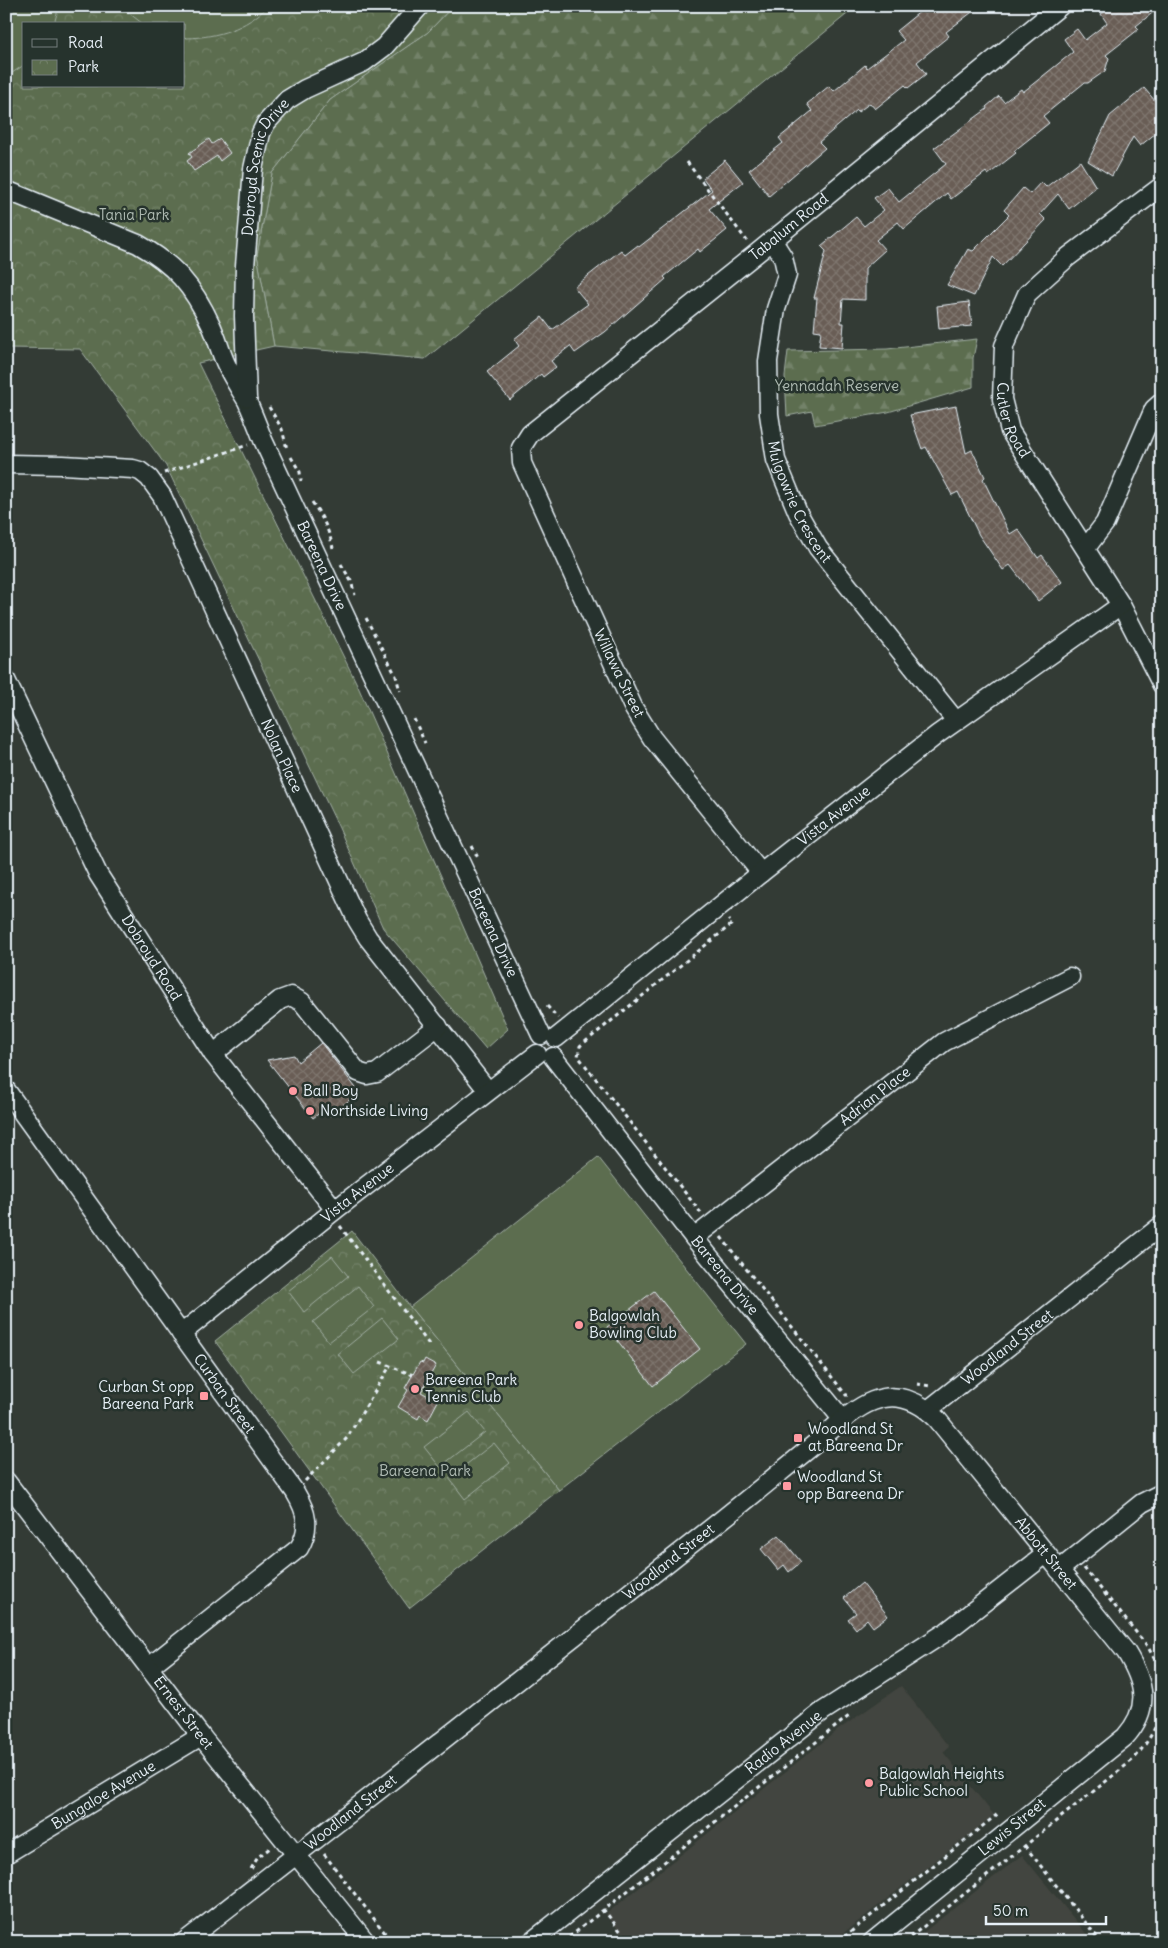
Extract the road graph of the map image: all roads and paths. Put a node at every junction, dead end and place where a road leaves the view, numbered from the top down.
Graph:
1 (420, 6) edge
2 (1060, 6) edge
3 (688, 162) dead end
4 (1162, 186) edge
5 (6, 190) edge
6 (772, 240) junction
7 (757, 253) junction
8 (245, 331) junction
9 (217, 340) junction
10 (247, 401) junction
11 (1162, 402) edge
12 (267, 404) dead end
13 (263, 440) junction
14 (521, 448) joint
15 (6, 464) edge
16 (149, 478) junction
17 (302, 484) dead end
18 (311, 501) dead end
19 (1086, 548) junction
20 (334, 552) dead end
21 (337, 558) dead end
22 (357, 602) dead end
23 (1121, 605) junction
24 (365, 616) dead end
25 (6, 680) edge
26 (1162, 685) edge
27 (401, 695) dead end
28 (410, 713) dead end
29 (956, 721) junction
30 (426, 749) dead end
31 (471, 844) dead end
32 (481, 865) dead end
33 (761, 873) junction
34 (719, 908) junction
35 (1070, 977) dead end
36 (544, 1002) dead end
37 (611, 1013) dead end
38 (616, 1017) junction
39 (438, 1026) junction
40 (554, 1034) junction
41 (213, 1054) junction
42 (554, 1055) junction
43 (590, 1071) junction
44 (6, 1090) edge
45 (488, 1091) junction
46 (335, 1210) junction
47 (712, 1225) junction
48 (1162, 1225) edge
49 (694, 1238) junction
50 (181, 1334) junction
51 (431, 1347) dead end
52 (380, 1362) dead end
53 (390, 1366) junction
54 (412, 1375) dead end
55 (908, 1383) dead end
56 (938, 1384) dead end
57 (856, 1394) dead end
58 (928, 1410) junction
59 (844, 1420) junction
60 (6, 1481) edge
61 (302, 1484) dead end
62 (1162, 1493) edge
63 (1046, 1554) junction
64 (1080, 1564) dead end
65 (1059, 1570) junction
66 (150, 1667) junction
67 (1162, 1684) edge
68 (1162, 1702) edge
69 (1142, 1705) joint
70 (851, 1714) dead end
71 (201, 1736) junction
72 (999, 1813) dead end
73 (1025, 1846) junction
74 (6, 1854) edge
75 (324, 1854) dead end
76 (297, 1855) junction
77 (592, 1894) junction
78 (604, 1910) junction
79 (184, 1942) edge
80 (366, 1942) edge
81 (392, 1942) edge
82 (531, 1942) edge
83 (563, 1942) edge
84 (630, 1942) edge
85 (838, 1942) edge
86 (872, 1942) edge
87 (904, 1942) edge
88 (1101, 1942) edge

1 - 8 street, Dobroyd Scenic Drive
2 - 6 street, Tabalum Road
3 - 7 path
4 - 19 street, Cutler Road
5 - 9 street, Bareena Drive
6 - 7 street, Tabalum Road
6 - 29 street, Mulgowrie Crescent
7 - 14 street, Tabalum Road
8 - 9 street
8 - 10 street, Dobroyd Scenic Drive
9 - 10 street, Bareena Drive
10 - 13 street, Bareena Drive
11 - 19 street
12 - 17 path
13 - 16 path
13 - 40 street, Bareena Drive
14 - 33 street, Willawa Street
15 - 16 street
16 - 39 street, Nolan Place
18 - 20 path
19 - 23 street, Cutler Road
21 - 22 path
23 - 26 street, Cutler Road
23 - 29 street, Vista Avenue
24 - 27 path
25 - 41 street, Dobroyd Road
28 - 30 path
29 - 33 street, Vista Avenue
31 - 32 path
33 - 34 street, Vista Avenue
34 - 38 path
34 - 40 street, Vista Avenue
35 - 47 street, Adrian Place
36 - 40 path
37 - 38 path
38 - 43 path
39 - 41 street
39 - 45 street, Nolan Place
40 - 42 street
41 - 46 street, Dobroyd Road
42 - 43 path
42 - 45 street, Vista Avenue
42 - 49 street, Bareena Drive
43 - 47 path
44 - 50 street, Curban Street
45 - 46 street, Vista Avenue
46 - 50 street, Vista Avenue
46 - 51 path
47 - 49 street, Adrian Place
47 - 57 path
48 - 58 street, Woodland Street
49 - 59 street, Bareena Drive
50 - 66 street, Curban Street
52 - 53 path
53 - 54 path
53 - 61 path
55 - 56 path
58 - 59 street, Woodland Street
58 - 63 street, Abbott Street
59 - 76 street, Woodland Street
60 - 66 street, Ernest Street
62 - 65 street
63 - 65 street, Abbott Street
63 - 77 street, Radio Avenue
64 - 67 path
65 - 69 street, Abbott Street
66 - 71 street, Ernest Street
68 - 73 path
69 - 86 street, Lewis Street
70 - 78 path
71 - 74 street, Bungaloe Avenue
71 - 76 street, Ernest Street
72 - 85 path
73 - 87 path
73 - 88 path
75 - 81 path
76 - 79 street, Woodland Street
76 - 80 street, Ernest Street
77 - 78 path
77 - 82 street, Radio Avenue
78 - 83 path
78 - 84 path

